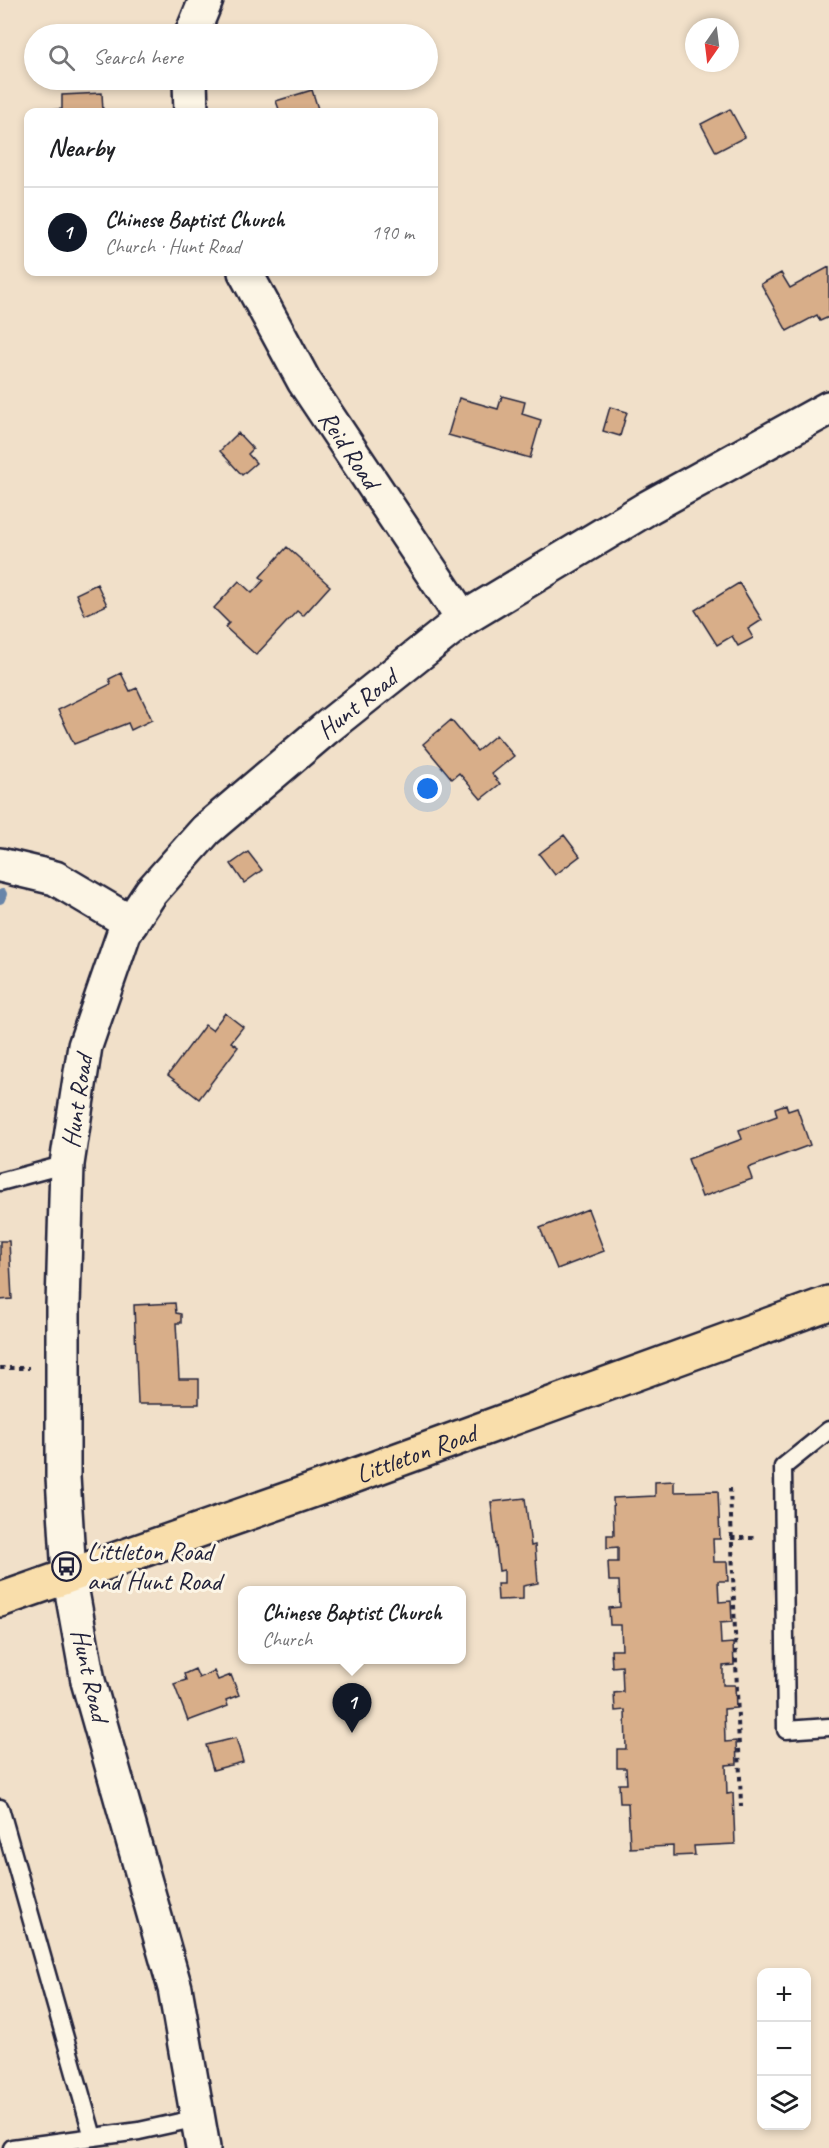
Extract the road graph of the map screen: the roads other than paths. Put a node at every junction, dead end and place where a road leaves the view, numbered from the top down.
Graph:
1 (206, 0) edge
2 (196, 24) edge
3 (190, 90) edge
4 (191, 108) edge
5 (247, 276) edge
6 (829, 408) edge
7 (463, 619) junction
8 (0, 865) edge
9 (131, 923) junction
10 (67, 1164) junction
11 (0, 1182) edge
12 (829, 1303) edge
13 (829, 1430) edge
14 (69, 1575) junction
15 (0, 1600) edge
16 (829, 1727) edge
17 (0, 1808) edge
18 (201, 2133) edge
19 (93, 2137) junction
20 (12, 2148) edge

1 - 2 street
3 - 4 street
5 - 7 street, Reid Road
6 - 7 street, Hunt Road
7 - 9 street, Hunt Road
8 - 9 street
9 - 10 street, Hunt Road
10 - 11 lane
10 - 14 street, Hunt Road
12 - 14 main road, Littleton Road
13 - 16 lane
14 - 15 main road, Littleton Road
14 - 18 street, Hunt Road
17 - 19 lane
18 - 19 lane
19 - 20 lane

